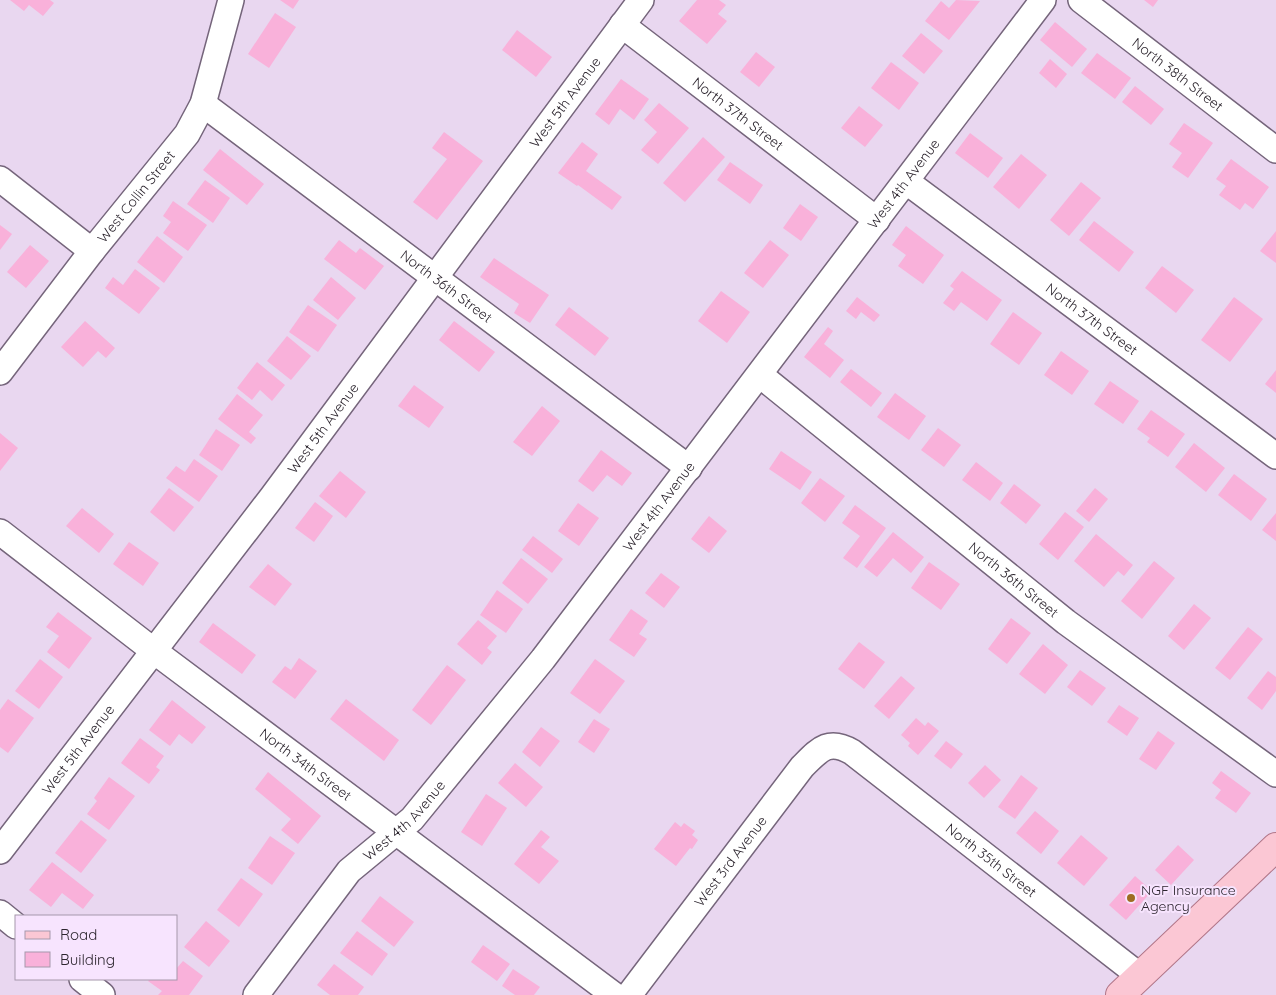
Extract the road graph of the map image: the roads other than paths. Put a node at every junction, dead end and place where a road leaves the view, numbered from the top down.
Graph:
1 (231, 0) edge
2 (641, 0) edge
3 (1043, 0) edge
4 (1081, 0) edge
5 (622, 25) junction
6 (203, 104) junction
7 (1276, 150) edge
8 (0, 179) edge
9 (907, 182) junction
10 (877, 220) junction
11 (92, 251) junction
12 (434, 278) junction
13 (0, 372) edge
14 (760, 375) junction
15 (1276, 456) edge
16 (689, 468) junction
17 (0, 532) edge
18 (154, 651) junction
19 (842, 747) joint
20 (1276, 774) edge
21 (395, 833) junction
22 (1276, 847) edge
23 (0, 851) edge
24 (0, 913) edge
25 (15, 925) edge
26 (1140, 976) junction
27 (83, 980) edge
28 (102, 995) edge
29 (256, 995) edge
30 (614, 995) edge
31 (629, 995) edge
32 (1120, 995) edge

1 - 6 street, West Collin Street
2 - 5 street, West 5th Avenue
3 - 9 street, West 4th Avenue
4 - 7 street, North 38th Street
5 - 10 street, North 37th Street
5 - 12 street, West 5th Avenue
6 - 11 street, West Collin Street
6 - 12 street, North 36th Street
8 - 11 street
9 - 10 street, West 4th Avenue
9 - 15 street, North 37th Street
10 - 14 street, West 4th Avenue
11 - 13 street, West Collin Street
12 - 16 street, North 36th Street
12 - 18 street, West 5th Avenue
14 - 16 street, West 4th Avenue
14 - 20 street, North 36th Street
16 - 21 street, West 4th Avenue
17 - 18 street, North 34th Street
18 - 21 street, North 34th Street
18 - 23 street, West 5th Avenue
19 - 26 street, North 35th Street
19 - 31 street, West 3rd Avenue
21 - 29 street, West 4th Avenue
21 - 30 street, North 34th Street
22 - 26 main road
24 - 25 street
26 - 32 main road
27 - 28 street

